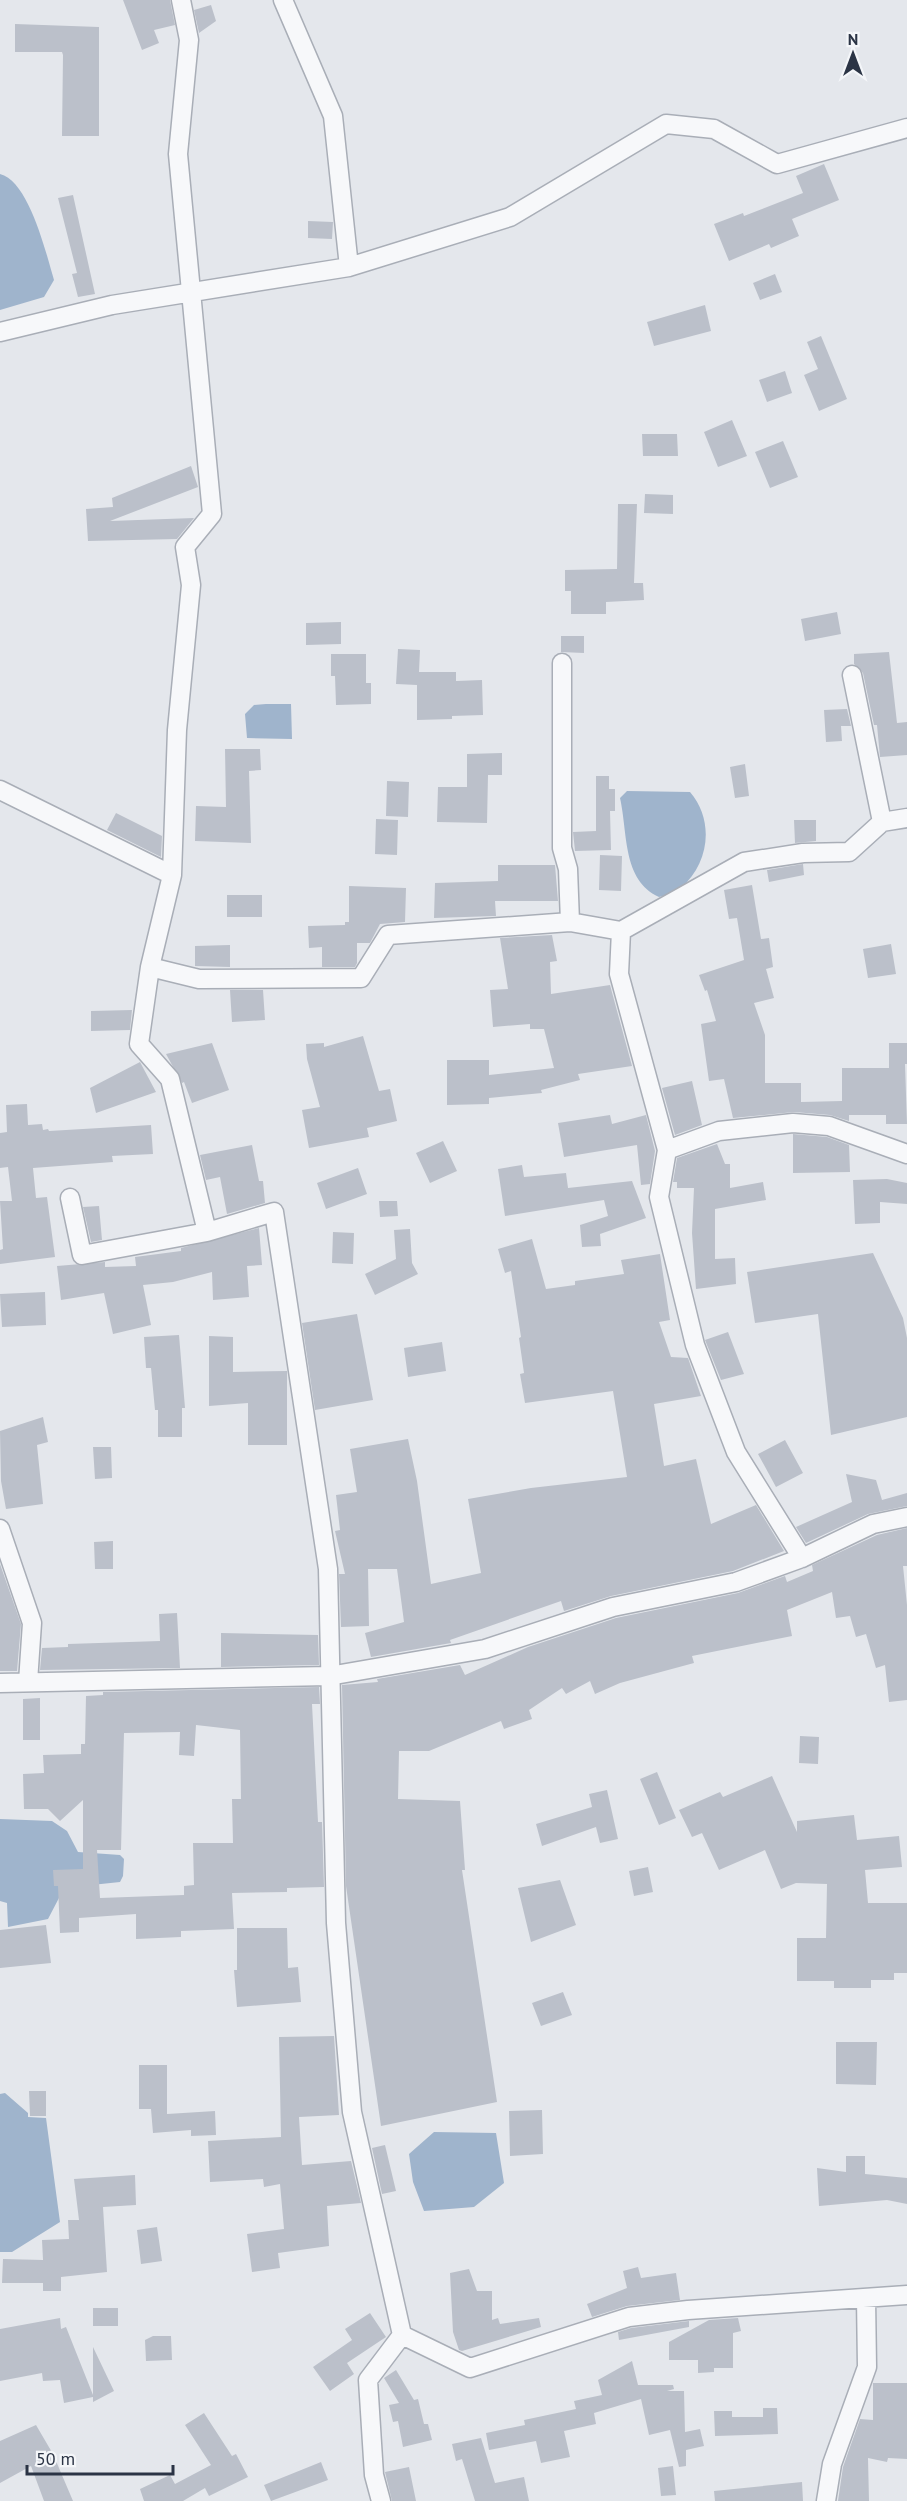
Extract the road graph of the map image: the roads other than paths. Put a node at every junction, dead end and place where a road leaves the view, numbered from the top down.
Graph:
1 (181, 0) edge
2 (283, 0) edge
3 (907, 128) edge
4 (349, 267) junction
5 (191, 293) junction
6 (0, 332) edge
7 (562, 663) dead end
8 (852, 675) dead end
9 (0, 790) edge
10 (907, 818) edge
11 (882, 822) junction
12 (172, 875) junction
13 (570, 922) junction
14 (621, 931) junction
15 (150, 967) junction
16 (667, 1150) junction
17 (907, 1154) edge
18 (70, 1198) dead end
19 (207, 1232) junction
20 (907, 1517) edge
21 (0, 1529) edge
22 (802, 1558) junction
23 (329, 1676) junction
24 (0, 1683) edge
25 (28, 1683) junction
26 (907, 2295) edge
27 (866, 2298) junction
28 (402, 2335) junction
29 (381, 2501) edge
30 (826, 2501) edge

1 - 5 street
2 - 4 street
3 - 4 street
4 - 5 street
5 - 6 street
5 - 12 street
7 - 13 street
8 - 11 street
9 - 12 street
10 - 11 street
11 - 14 street
12 - 15 street
13 - 14 street
13 - 15 street
14 - 16 street
15 - 19 street
16 - 17 street
16 - 22 street
18 - 19 street
19 - 23 street
20 - 22 street
21 - 25 street
22 - 23 street
23 - 25 street
23 - 28 street
24 - 25 street
26 - 27 street
27 - 28 street
27 - 30 street
28 - 29 street

